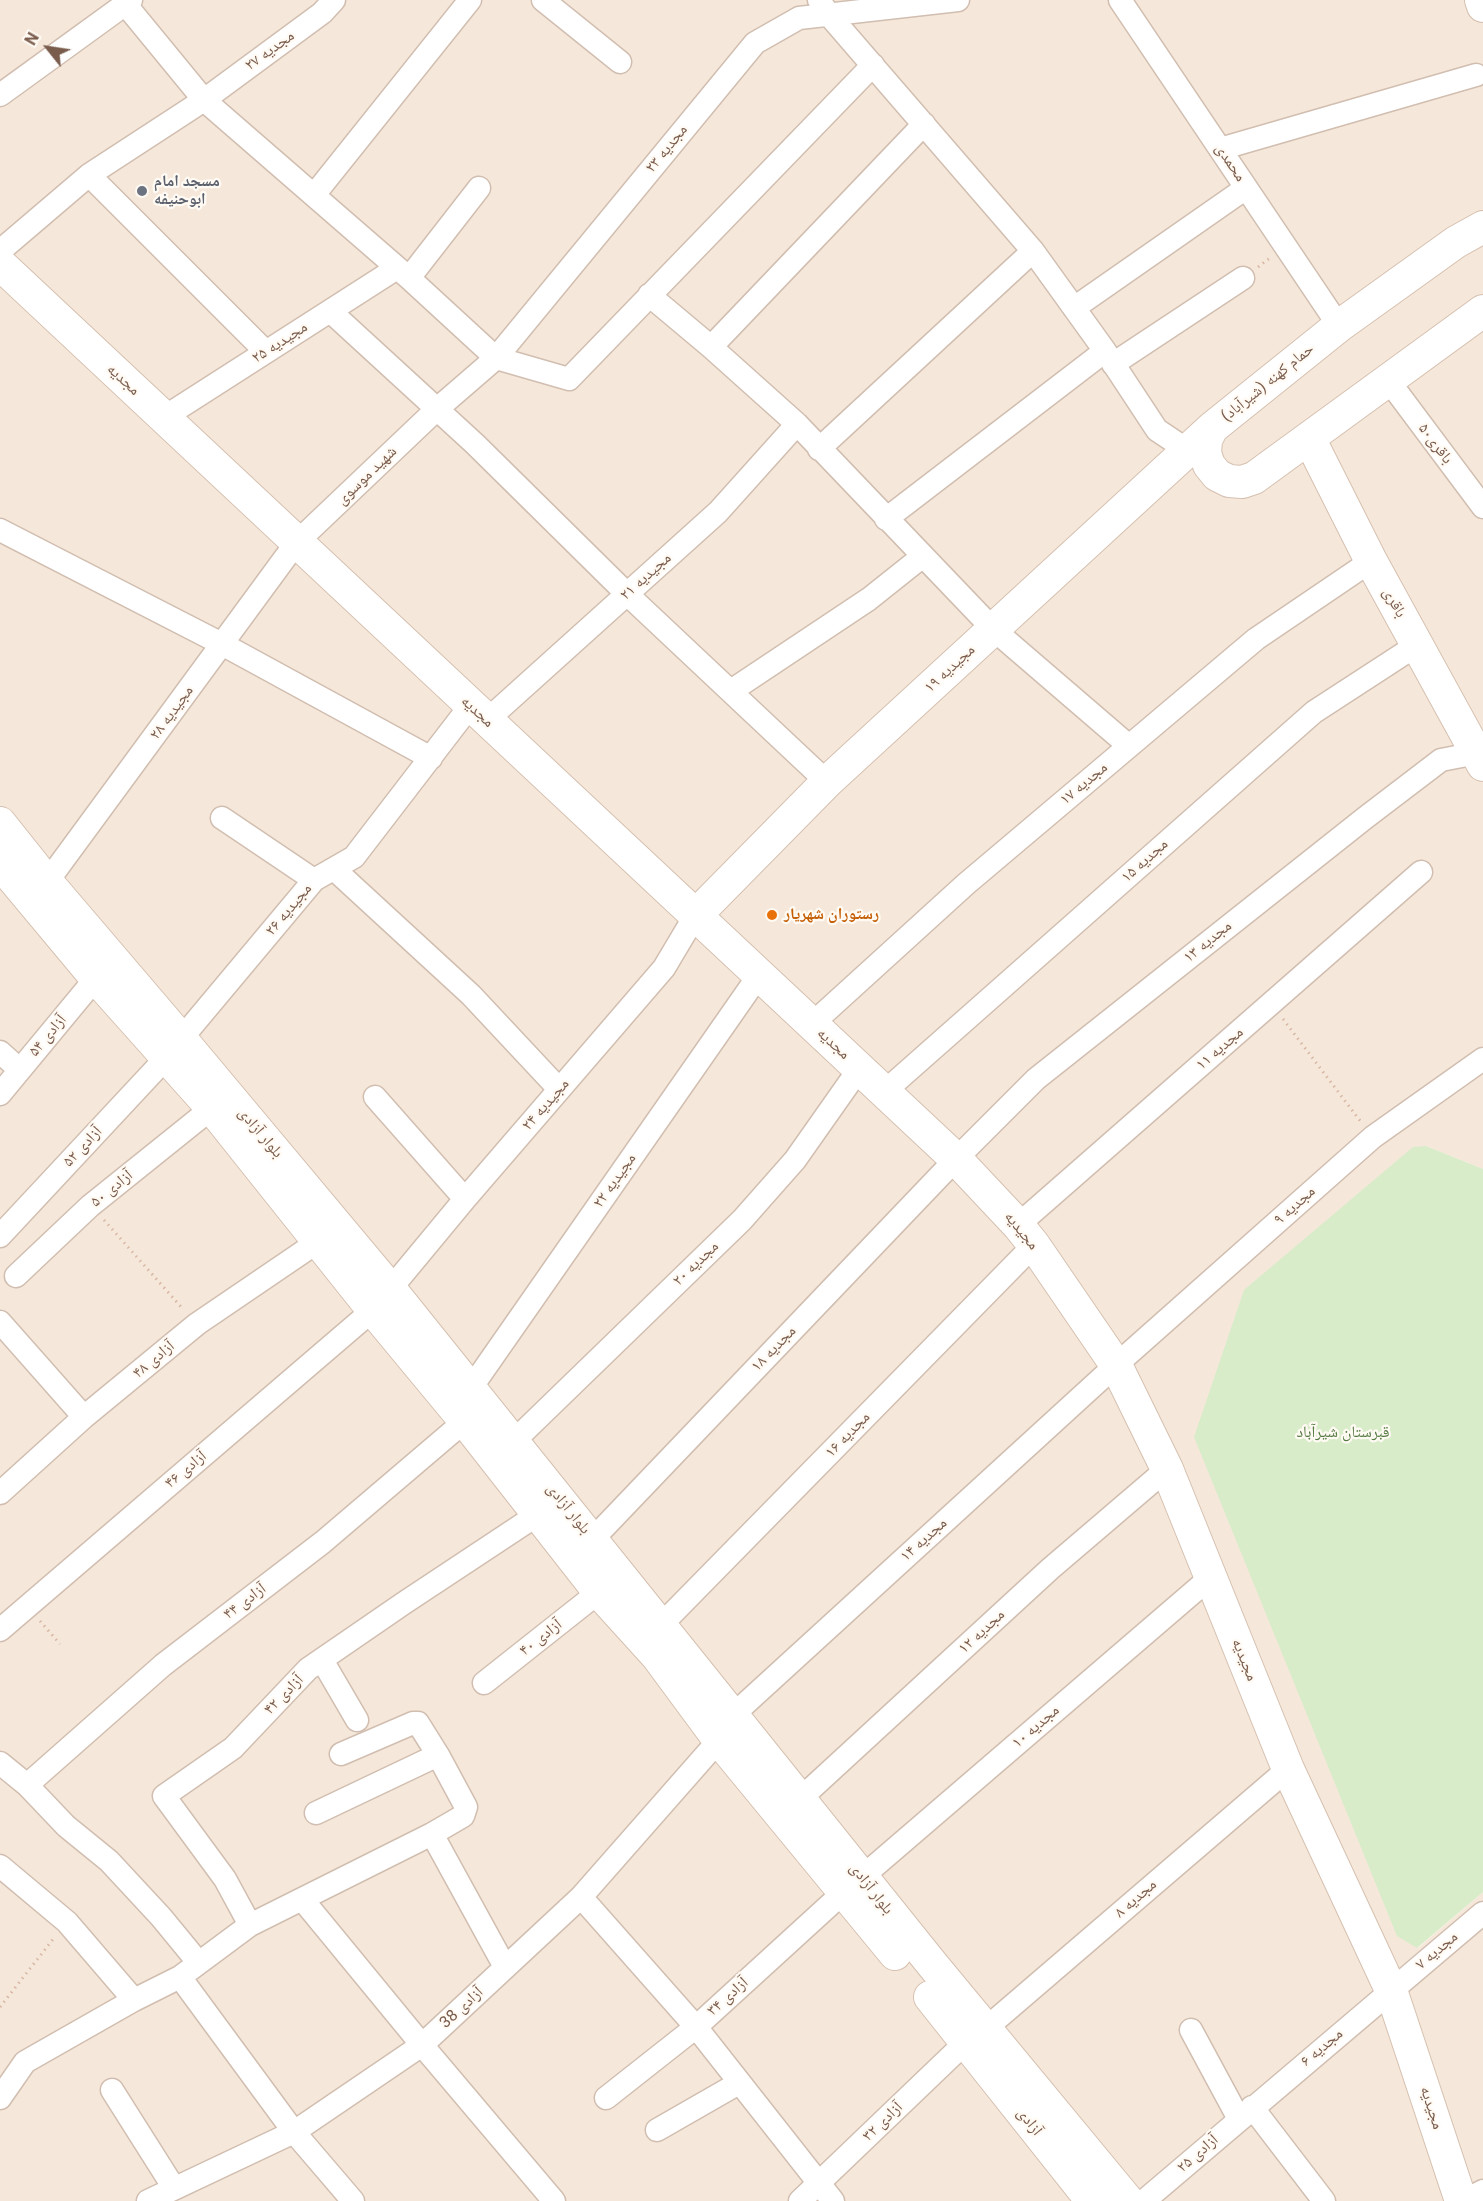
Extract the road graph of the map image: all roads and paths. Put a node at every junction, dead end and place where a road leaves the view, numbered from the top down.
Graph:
1 (334, 0) edge
2 (470, 0) edge
3 (543, 0) edge
4 (958, 0) edge
5 (1120, 0) edge
6 (1481, 0) edge
7 (129, 2) edge
8 (1483, 6) edge
9 (824, 7) edge
10 (620, 62) dead end
11 (873, 65) junction
12 (1476, 75) dead end
13 (0, 95) edge
14 (204, 100) junction
15 (924, 124) junction
16 (1220, 148) junction
17 (90, 175) junction
18 (479, 188) dead end
19 (1246, 188) junction
20 (314, 195) junction
21 (1483, 227) edge
22 (1286, 247) junction
23 (1033, 250) junction
24 (0, 251) edge
25 (0, 264) edge
26 (403, 273) junction
27 (1243, 278) joint
28 (650, 295) junction
29 (1074, 308) junction
30 (330, 311) junction
31 (1483, 311) edge
32 (1339, 326) junction
33 (711, 347) junction
34 (266, 352) junction
35 (496, 358) junction
36 (1109, 358) junction
37 (1388, 380) junction
38 (437, 409) junction
39 (163, 418) junction
40 (796, 424) junction
41 (1309, 438) junction
42 (819, 450) junction
43 (1198, 458) junction
44 (1483, 507) edge
45 (886, 519) junction
46 (0, 531) edge
47 (296, 543) junction
48 (923, 556) junction
49 (1371, 561) junction
50 (627, 594) junction
51 (993, 629) junction
52 (222, 644) junction
53 (1417, 645) junction
54 (731, 691) junction
55 (478, 713) junction
56 (1129, 747) junction
57 (1481, 756) edge
58 (431, 758) junction
59 (827, 782) junction
60 (222, 818) dead end
61 (4, 847) edge
62 (334, 869) junction
63 (1421, 872) dead end
64 (314, 880) junction
65 (47, 882) junction
66 (695, 916) junction
67 (759, 975) junction
68 (96, 978) junction
69 (1271, 1004) junction
70 (812, 1024) junction
71 (174, 1048) junction
72 (0, 1052) edge
73 (1483, 1059) edge
74 (859, 1068) junction
75 (20, 1070) junction
76 (559, 1089) junction
77 (885, 1092) junction
78 (0, 1094) edge
79 (375, 1097) dead end
80 (212, 1108) junction
81 (1373, 1137) junction
82 (956, 1159) junction
83 (465, 1199) junction
84 (90, 1206) junction
85 (328, 1233) junction
86 (1026, 1235) junction
87 (0, 1236) edge
88 (16, 1276) dead end
89 (382, 1300) junction
90 (0, 1322) edge
91 (197, 1324) junction
92 (1116, 1365) junction
93 (471, 1388) junction
94 (84, 1417) junction
95 (465, 1421) junction
96 (514, 1441) junction
97 (1167, 1469) junction
98 (0, 1493) edge
99 (537, 1515) junction
100 (592, 1540) junction
101 (1211, 1577) junction
102 (618, 1601) junction
103 (27, 1605) junction
104 (661, 1625) junction
105 (0, 1630) edge
106 (60, 1644) dead end
107 (322, 1660) junction
108 (484, 1683) dead end
109 (357, 1720) dead end
110 (726, 1728) junction
111 (342, 1755) dead end
112 (438, 1755) junction
113 (0, 1763) edge
114 (1288, 1768) junction
115 (27, 1785) junction
116 (800, 1799) junction
117 (316, 1814) dead end
118 (432, 1834) junction
119 (0, 1866) edge
120 (854, 1884) junction
121 (581, 1897) junction
122 (302, 1899) junction
123 (1483, 1913) edge
124 (67, 1922) junction
125 (250, 1925) junction
126 (198, 1962) junction
127 (505, 1967) junction
128 (180, 1977) junction
129 (1391, 1990) junction
130 (134, 2001) junction
131 (0, 2007) edge
132 (696, 2027) junction
133 (1191, 2030) dead end
134 (975, 2036) junction
135 (422, 2045) junction
136 (739, 2083) junction
137 (112, 2090) dead end
138 (0, 2098) edge
139 (606, 2098) dead end
140 (1246, 2113) junction
141 (657, 2130) dead end
142 (294, 2132) junction
143 (1483, 2191) edge
144 (826, 2193) edge
145 (160, 2196) edge
146 (353, 2201) edge
147 (554, 2201) edge
148 (800, 2201) edge
149 (1092, 2201) edge
150 (1128, 2201) edge
151 (1144, 2201) edge
152 (1324, 2201) edge
153 (1462, 2201) edge

1 - 14 street, مجدیه ۲۷
2 - 20 street
3 - 10 street
4 - 9 street, مجدیه ۲۳
5 - 16 street, محمدی
6 - 8 street
7 - 13 street
7 - 14 street
9 - 11 street
9 - 35 street, مجدیه ۲۳
11 - 15 street
11 - 28 street
12 - 16 street
14 - 17 street, مجدیه ۲۷
14 - 20 street
15 - 23 street
15 - 33 street
16 - 19 street, محمدی
17 - 24 street, مجدیه ۲۷
17 - 34 street
18 - 26 street, مجیدیه ۲۵
19 - 22 street, محمدی
19 - 29 street
20 - 26 street
21 - 32 street, حمام کهنه (شیرآباد)
22 - 27 path
22 - 32 street, محمدی
23 - 29 street
23 - 42 street
25 - 39 street, مجدیه
26 - 30 street, مجیدیه ۲۵
26 - 35 street
27 - 36 street
28 - 33 street
28 - 35 street
29 - 36 street
30 - 34 street, مجیدیه ۲۵
30 - 38 street
31 - 37 street
32 - 43 street, حمام کهنه (شیرآباد)
33 - 40 street
34 - 39 street, مجیدیه ۲۵
35 - 38 street, مجدیه ۲۳
36 - 43 street
36 - 45 street
37 - 41 street
37 - 44 street, باقری۵۰
38 - 47 street, شهید موسوی
38 - 50 street
39 - 47 street, مجدیه
40 - 42 street
40 - 50 street, مجیدیه ۲۱
41 - 43 street
41 - 49 street, باقری
42 - 45 street
43 - 51 street, مجیدیه ۱۹
45 - 48 street
46 - 52 street
47 - 52 street, مجیدیه ۲۸
47 - 55 street, مجدیه
48 - 51 street
48 - 54 street
49 - 53 street, باقری
49 - 56 street, مجدیه ۱۷
50 - 54 street
50 - 55 street, مجیدیه ۲۱
51 - 56 street
51 - 59 street, مجیدیه ۱۹
52 - 58 street
52 - 65 street, مجیدیه ۲۸
53 - 57 street, باقری
53 - 77 street, مجدیه ۱۵
54 - 59 street
55 - 58 street, مجیدیه ۲۶
55 - 66 street, مجدیه
56 - 70 street, مجدیه ۱۷
57 - 82 street, مجدیه ۱۳
58 - 62 street, مجیدیه ۲۶
59 - 66 street, مجیدیه ۱۹
60 - 64 street
61 - 65 street, بلوار آزادی
61 - 68 street, بلوار آزادی
62 - 64 street, مجیدیه ۲۶
62 - 76 street
63 - 69 street, مجدیه ۱۱
64 - 71 street, مجیدیه ۲۶
65 - 71 street, بلوار آزادی
66 - 67 street, مجدیه
66 - 76 street, مجیدیه ۲۴
67 - 70 street, مجدیه
67 - 93 street, مجیدیه ۲۲
68 - 71 street, بلوار آزادی
68 - 75 street, آزادی ۵۴
69 - 81 path
69 - 86 street, مجدیه ۱۱
70 - 74 street, مجدیه
71 - 80 street, بلوار آزادی
71 - 85 street, بلوار آزادی
71 - 87 street, آزادی ۵۲
72 - 75 street
73 - 81 street, مجدیه ۹
74 - 77 street, مجدیه
74 - 96 street, مجدیه ۲۰
75 - 78 street, آزادی ۵۴
76 - 83 street, مجیدیه ۲۴
77 - 82 street, مجدیه
79 - 83 street
80 - 84 street, آزادی ۵۰
80 - 85 street, بلوار آزادی
81 - 92 street, مجدیه ۹
82 - 86 street, مجیدیه
82 - 100 street, مجدیه ۱۸
83 - 89 street, مجیدیه ۲۴
84 - 88 street, آزادی ۵۰
84 - 91 path
85 - 89 street, بلوار آزادی
85 - 91 street, آزادی ۴۸
86 - 92 street, مجیدیه
86 - 104 street, مجدیه ۱۶
89 - 93 street, بلوار آزادی
89 - 95 street, بلوار آزادی
89 - 103 street, آزادی ۴۶
90 - 94 street
91 - 94 street, آزادی ۴۸
92 - 97 street, مجیدیه
92 - 110 street, مجدیه ۱۴
93 - 96 street, بلوار آزادی
94 - 98 street, آزادی ۴۸
95 - 99 street, بلوار آزادی
95 - 115 street, آزادی ۴۴
96 - 100 street, بلوار آزادی
97 - 101 street, مجیدیه
97 - 116 street, مجدیه ۱۲
99 - 102 street, بلوار آزادی
99 - 107 street, آزادی ۴۲
100 - 102 street, بلوار آزادی
101 - 114 street, مجیدیه
101 - 120 street, مجدیه ۱۰
102 - 104 street, بلوار آزادی
102 - 108 street, آزادی ۴۰
102 - 110 street, بلوار آزادی
103 - 105 street, آزادی ۴۶
103 - 106 path
104 - 110 street, بلوار آزادی
107 - 109 street
107 - 125 street, آزادی ۴۲
110 - 116 street, بلوار آزادی
110 - 120 street, بلوار آزادی
110 - 121 street, آزادی 38
111 - 112 street
112 - 117 street
112 - 118 street
113 - 115 street
114 - 129 street, مجیدیه
114 - 134 street, مجدیه ۸
115 - 126 street
116 - 120 street, بلوار آزادی
118 - 122 street
118 - 127 street
119 - 124 street
120 - 132 street, آزادی ۳۴
120 - 134 street, بلوار آزادی
121 - 127 street, آزادی 38
121 - 132 street
122 - 125 street
122 - 135 street
123 - 129 street, مجدیه ۷
124 - 130 street
124 - 131 path
125 - 126 street
126 - 128 street
127 - 135 street, آزادی 38
128 - 130 street
128 - 142 street
129 - 140 street, مجدیه ۶
129 - 153 street, مجیدیه
130 - 138 street
132 - 136 street
132 - 139 street, آزادی ۳۴
133 - 140 street
134 - 144 street, آزادی ۳۲
134 - 149 street, آزادی
134 - 150 street, بلوار آزادی
135 - 142 street, آزادی 38
135 - 147 street
136 - 141 street
136 - 144 street
137 - 145 street
140 - 151 street, آزادی ۲۵
140 - 152 street
142 - 145 street, آزادی 38
142 - 146 street
143 - 153 street
144 - 148 street, آزادی ۳۲

